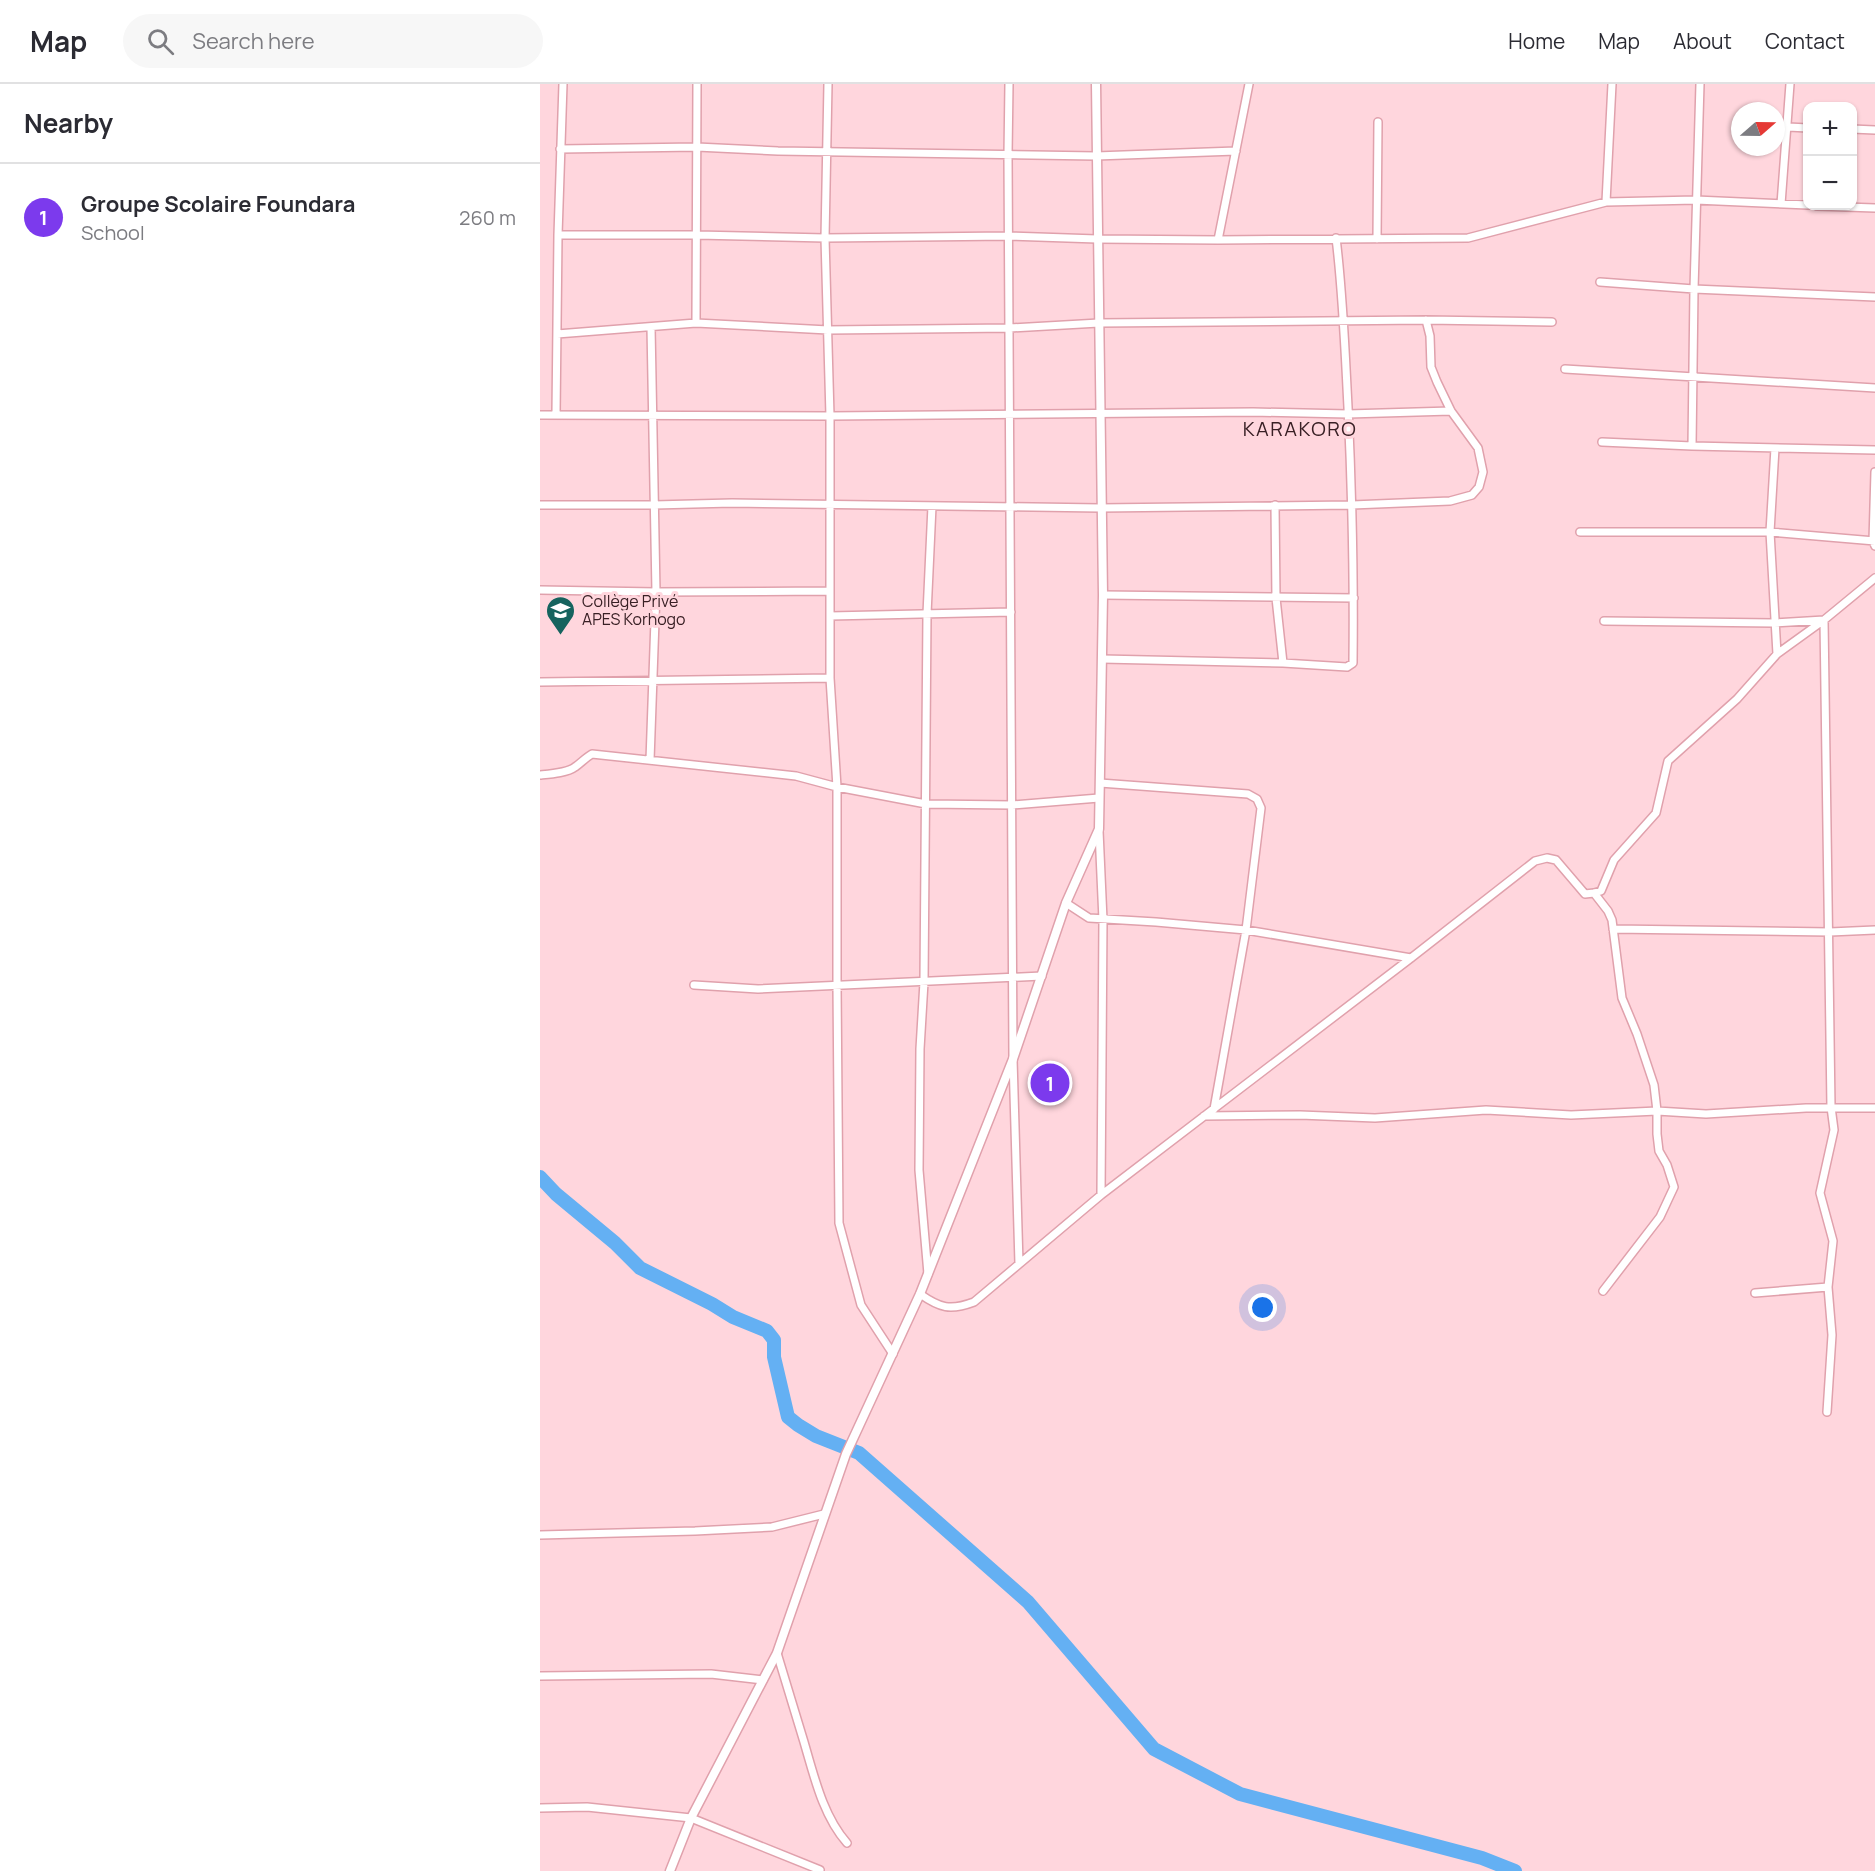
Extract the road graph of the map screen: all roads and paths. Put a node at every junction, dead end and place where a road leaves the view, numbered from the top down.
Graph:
1 (563, 84) edge
2 (697, 84) edge
3 (828, 84) edge
4 (1009, 84) edge
5 (1096, 84) edge
6 (1249, 84) edge
7 (1612, 84) edge
8 (1700, 84) edge
9 (1790, 84) edge
10 (1378, 122) dead end
11 (1788, 127) junction
12 (1803, 128) edge
13 (1857, 129) edge
14 (1875, 130) edge
15 (697, 147) junction
16 (560, 148) junction
17 (1236, 151) junction
18 (828, 152) junction
19 (1008, 155) junction
20 (1096, 156) junction
21 (1696, 200) junction
22 (1606, 202) junction
23 (1781, 204) junction
24 (1803, 205) edge
25 (1857, 207) edge
26 (1875, 208) edge
27 (558, 235) junction
28 (698, 235) junction
29 (1009, 236) junction
30 (825, 238) junction
31 (1336, 238) junction
32 (1097, 239) junction
33 (1377, 239) junction
34 (1218, 240) junction
35 (1600, 282) dead end
36 (1694, 289) junction
37 (1875, 297) edge
38 (1426, 320) junction
39 (1344, 321) junction
40 (1552, 322) dead end
41 (696, 323) junction
42 (1099, 323) junction
43 (651, 327) junction
44 (1010, 328) junction
45 (828, 330) junction
46 (557, 334) junction
47 (1565, 369) dead end
48 (1692, 377) junction
49 (1875, 388) edge
50 (1450, 411) junction
51 (1010, 414) junction
52 (1101, 414) junction
53 (1348, 414) junction
54 (540, 415) edge
55 (556, 415) junction
56 (653, 415) junction
57 (830, 416) junction
58 (1602, 442) dead end
59 (1692, 446) junction
60 (1775, 448) junction
61 (1875, 450) edge
62 (1875, 472) edge
63 (540, 505) edge
64 (654, 505) junction
65 (830, 505) junction
66 (1275, 505) junction
67 (1352, 505) junction
68 (932, 506) junction
69 (1011, 507) junction
70 (1100, 507) junction
71 (1580, 532) dead end
72 (1770, 532) junction
73 (1874, 542) edge
74 (1875, 578) edge
75 (540, 590) edge
76 (830, 591) junction
77 (656, 592) junction
78 (1102, 595) junction
79 (1276, 598) junction
80 (1354, 598) junction
81 (1011, 612) junction
82 (927, 614) junction
83 (830, 616) junction
84 (1824, 620) junction
85 (1604, 621) dead end
86 (1774, 623) junction
87 (1777, 654) junction
88 (1102, 659) junction
89 (1283, 663) junction
90 (830, 678) junction
91 (653, 680) junction
92 (540, 682) edge
93 (650, 760) junction
94 (540, 775) edge
95 (1100, 783) junction
96 (837, 787) junction
97 (1099, 798) junction
98 (926, 804) junction
99 (1012, 805) junction
100 (1099, 829) junction
101 (1594, 894) junction
102 (1066, 903) junction
103 (1103, 920) junction
104 (1613, 929) junction
105 (1246, 930) junction
106 (1875, 930) edge
107 (1830, 932) junction
108 (1411, 958) junction
109 (1042, 976) junction
110 (1012, 977) junction
111 (924, 982) junction
112 (694, 985) dead end
113 (837, 985) junction
114 (1013, 1059) junction
115 (1831, 1107) junction
116 (1875, 1108) edge
117 (1214, 1109) junction
118 (1657, 1111) junction
119 (1204, 1116) junction
120 (1101, 1195) junction
121 (1019, 1264) junction
122 (928, 1275) junction
123 (1828, 1287) junction
124 (1603, 1291) dead end
125 (1755, 1293) dead end
126 (920, 1294) junction
127 (893, 1354) junction
128 (1827, 1412) dead end
129 (825, 1514) junction
130 (540, 1535) edge
131 (777, 1653) junction
132 (540, 1676) edge
133 (763, 1680) junction
134 (540, 1808) edge
135 (692, 1818) junction
136 (847, 1843) dead end
137 (820, 1870) edge
138 (670, 1871) edge

1 - 16 street
2 - 15 street
3 - 18 street
4 - 19 street
5 - 20 street
6 - 17 street
7 - 22 street
8 - 21 street
9 - 11 street
10 - 33 street
11 - 12 street
11 - 23 street
13 - 14 street
15 - 16 street
15 - 18 street
15 - 28 street
16 - 27 street
17 - 20 street
17 - 34 street
18 - 19 street
18 - 30 street
19 - 20 street
19 - 29 street
20 - 32 street
21 - 22 street
21 - 23 street
21 - 36 street
22 - 33 street
23 - 24 street
25 - 26 street
27 - 28 street
27 - 46 street
28 - 30 street
28 - 41 street
29 - 30 street
29 - 32 street
29 - 44 street
30 - 45 street
31 - 33 street
31 - 34 street
31 - 39 street
32 - 34 street
32 - 42 street
35 - 36 street
36 - 37 street
36 - 48 street
38 - 39 street
38 - 40 street
38 - 50 street
39 - 42 street
39 - 53 street
41 - 43 street
41 - 45 street
42 - 44 street
42 - 52 street
43 - 46 street
43 - 56 street
44 - 45 street
44 - 51 street
45 - 57 street
46 - 55 street
47 - 48 street
48 - 49 street
48 - 59 street
50 - 53 street
50 - 67 street
51 - 52 street
51 - 57 street
51 - 69 street
52 - 53 street
52 - 70 street
53 - 67 street
54 - 55 street
55 - 56 street
56 - 57 street
56 - 64 street
57 - 65 street
58 - 59 street
59 - 60 street
60 - 61 street
60 - 72 street
62 - 73 street
63 - 64 street
64 - 65 street
64 - 77 street
65 - 68 street
65 - 76 street
66 - 67 street
66 - 70 street
66 - 79 street
67 - 80 street
68 - 69 street
68 - 82 street
69 - 70 street
69 - 81 street
70 - 78 street
71 - 72 street
72 - 73 street
72 - 86 street
74 - 84 street
75 - 77 street
76 - 77 street
76 - 83 street
77 - 91 street
78 - 79 street
78 - 88 street
79 - 80 street
79 - 89 street
80 - 89 street
81 - 82 street
81 - 99 street
82 - 83 street
82 - 98 street
83 - 90 street
84 - 86 street
84 - 87 street
84 - 107 street
85 - 86 street
86 - 87 street
87 - 101 street
88 - 89 street
88 - 95 street
90 - 91 street
90 - 96 street
91 - 92 street
91 - 93 street
93 - 94 street
93 - 96 street
95 - 97 street
95 - 105 street
96 - 98 street
96 - 113 street
97 - 99 street
97 - 100 street
98 - 99 street
98 - 111 street
99 - 110 street
100 - 102 street
100 - 103 street
101 - 104 street
101 - 108 street
102 - 103 street
102 - 109 street
103 - 105 street
103 - 120 street
104 - 107 street
104 - 118 street
105 - 108 street
105 - 117 street
106 - 107 street
107 - 115 street
108 - 117 street
109 - 110 street
109 - 114 street
110 - 111 street
110 - 114 street
111 - 113 street
111 - 122 street
112 - 113 street
113 - 127 street
114 - 121 street
114 - 122 street
115 - 116 street
115 - 118 street
115 - 123 street
117 - 119 street
118 - 119 street
118 - 124 street
119 - 120 street
120 - 121 street
121 - 126 street
122 - 126 street
123 - 125 street
123 - 128 street
126 - 127 street
127 - 129 street
129 - 130 street
129 - 131 street
131 - 133 street
131 - 136 street
132 - 133 street
133 - 135 street
134 - 135 street
135 - 137 street
135 - 138 street

